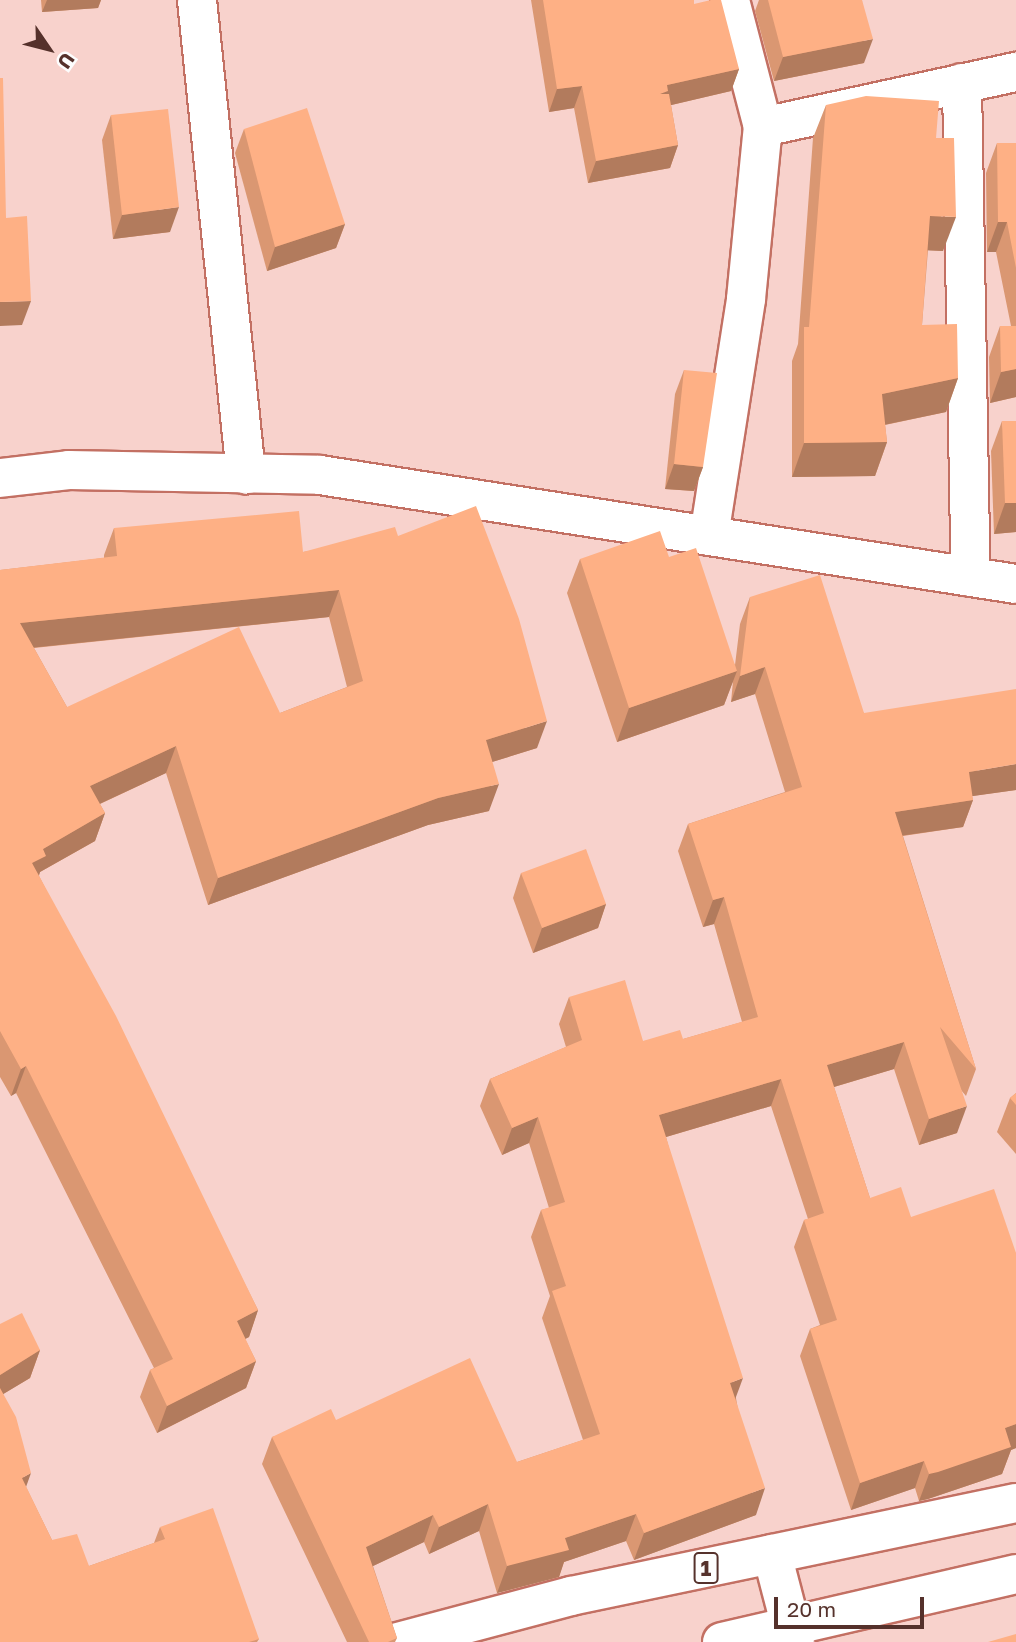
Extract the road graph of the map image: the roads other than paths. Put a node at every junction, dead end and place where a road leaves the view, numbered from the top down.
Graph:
1 (197, 0) edge
2 (730, 0) edge
3 (1016, 72) edge
4 (962, 83) junction
5 (763, 127) junction
6 (246, 474) junction
7 (0, 478) edge
8 (709, 536) junction
9 (971, 577) junction
10 (1016, 583) edge
11 (1016, 1503) edge
12 (772, 1554) junction
13 (1016, 1574) edge
14 (794, 1633) edge
15 (398, 1642) edge
16 (722, 1642) edge

1 - 6 main road
2 - 5 main road
3 - 4 main road
4 - 5 main road
4 - 9 main road
5 - 8 main road
6 - 7 main road
6 - 8 main road
8 - 9 main road
9 - 10 main road
11 - 12 main road, 1
12 - 14 main road
12 - 15 main road, 1
13 - 14 main road
14 - 16 main road

